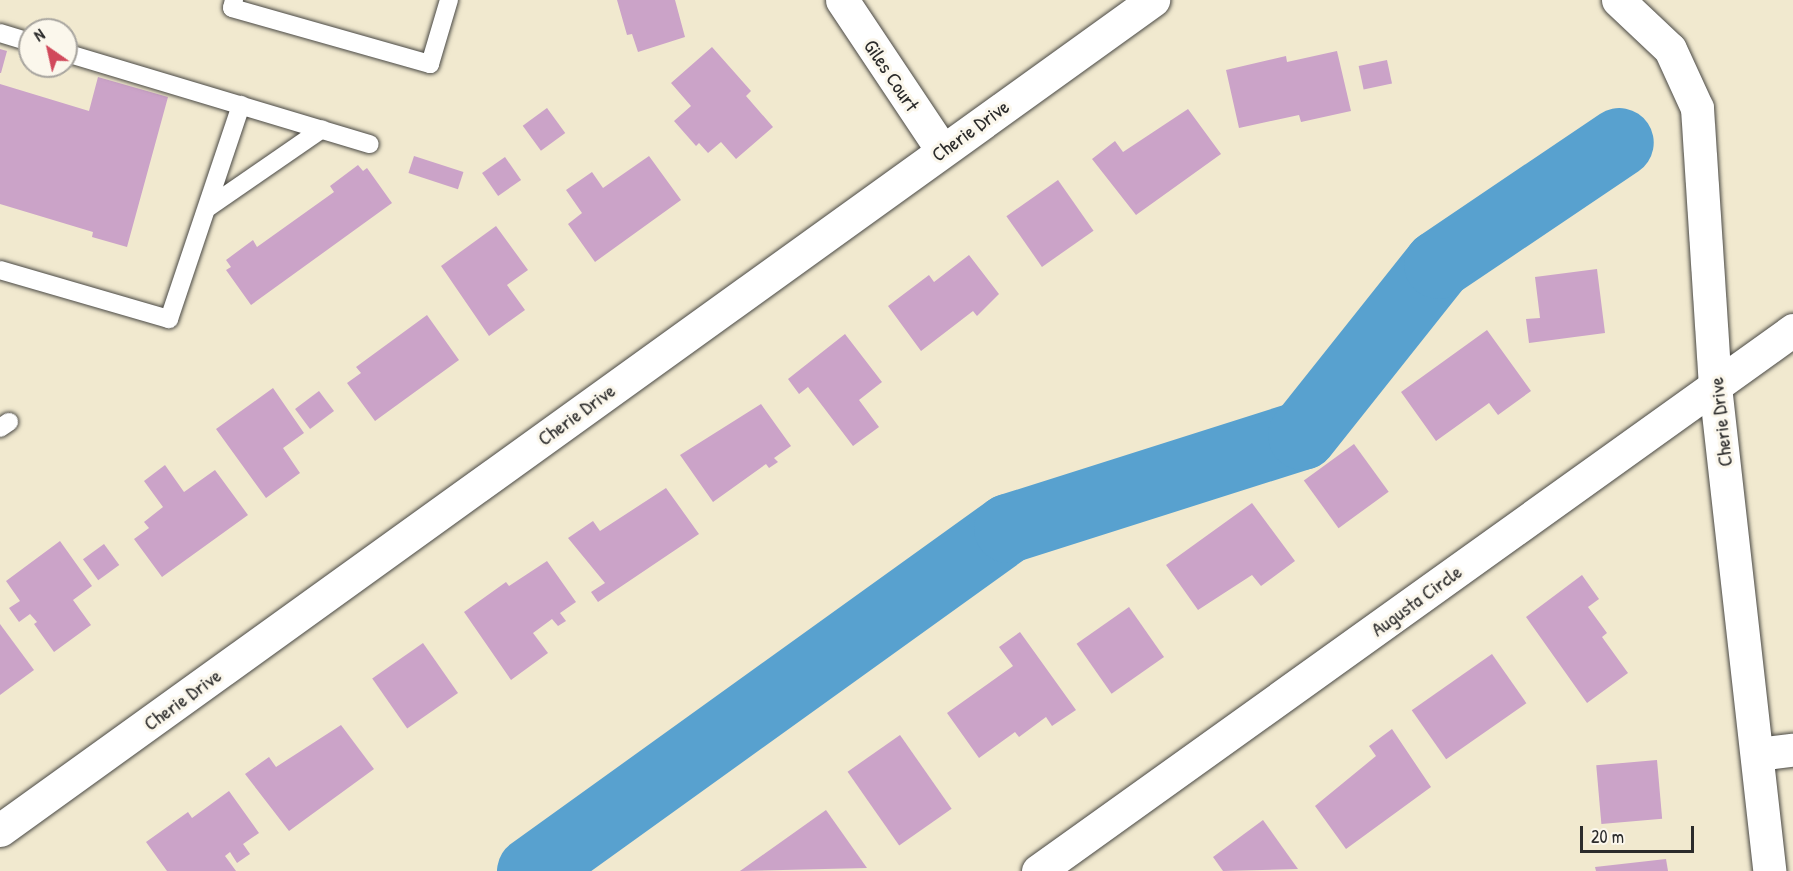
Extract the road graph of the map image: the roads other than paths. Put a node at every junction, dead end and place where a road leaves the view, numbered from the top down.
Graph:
1 (234, 0) edge
2 (449, 0) edge
3 (842, 0) edge
4 (1153, 0) edge
5 (1618, 0) edge
6 (0, 33) edge
7 (18, 38) edge
8 (78, 56) edge
9 (241, 105) junction
10 (322, 129) junction
11 (369, 144) dead end
12 (942, 150) junction
13 (209, 207) junction
14 (0, 270) edge
15 (1793, 330) edge
16 (1715, 386) junction
17 (1793, 750) edge
18 (1758, 754) junction
19 (0, 830) edge
20 (1038, 871) edge
21 (1769, 871) edge

1 - 2 lane
3 - 12 street, Giles Court
4 - 12 street, Cherie Drive
5 - 16 street, Cherie Drive
6 - 7 lane
8 - 9 lane
9 - 10 lane
9 - 13 lane
10 - 11 lane
10 - 13 lane
12 - 19 street, Cherie Drive
13 - 14 lane
15 - 16 street, Augusta Circle
16 - 18 street, Cherie Drive
16 - 20 street, Augusta Circle
17 - 18 street
18 - 21 street, Cherie Drive

